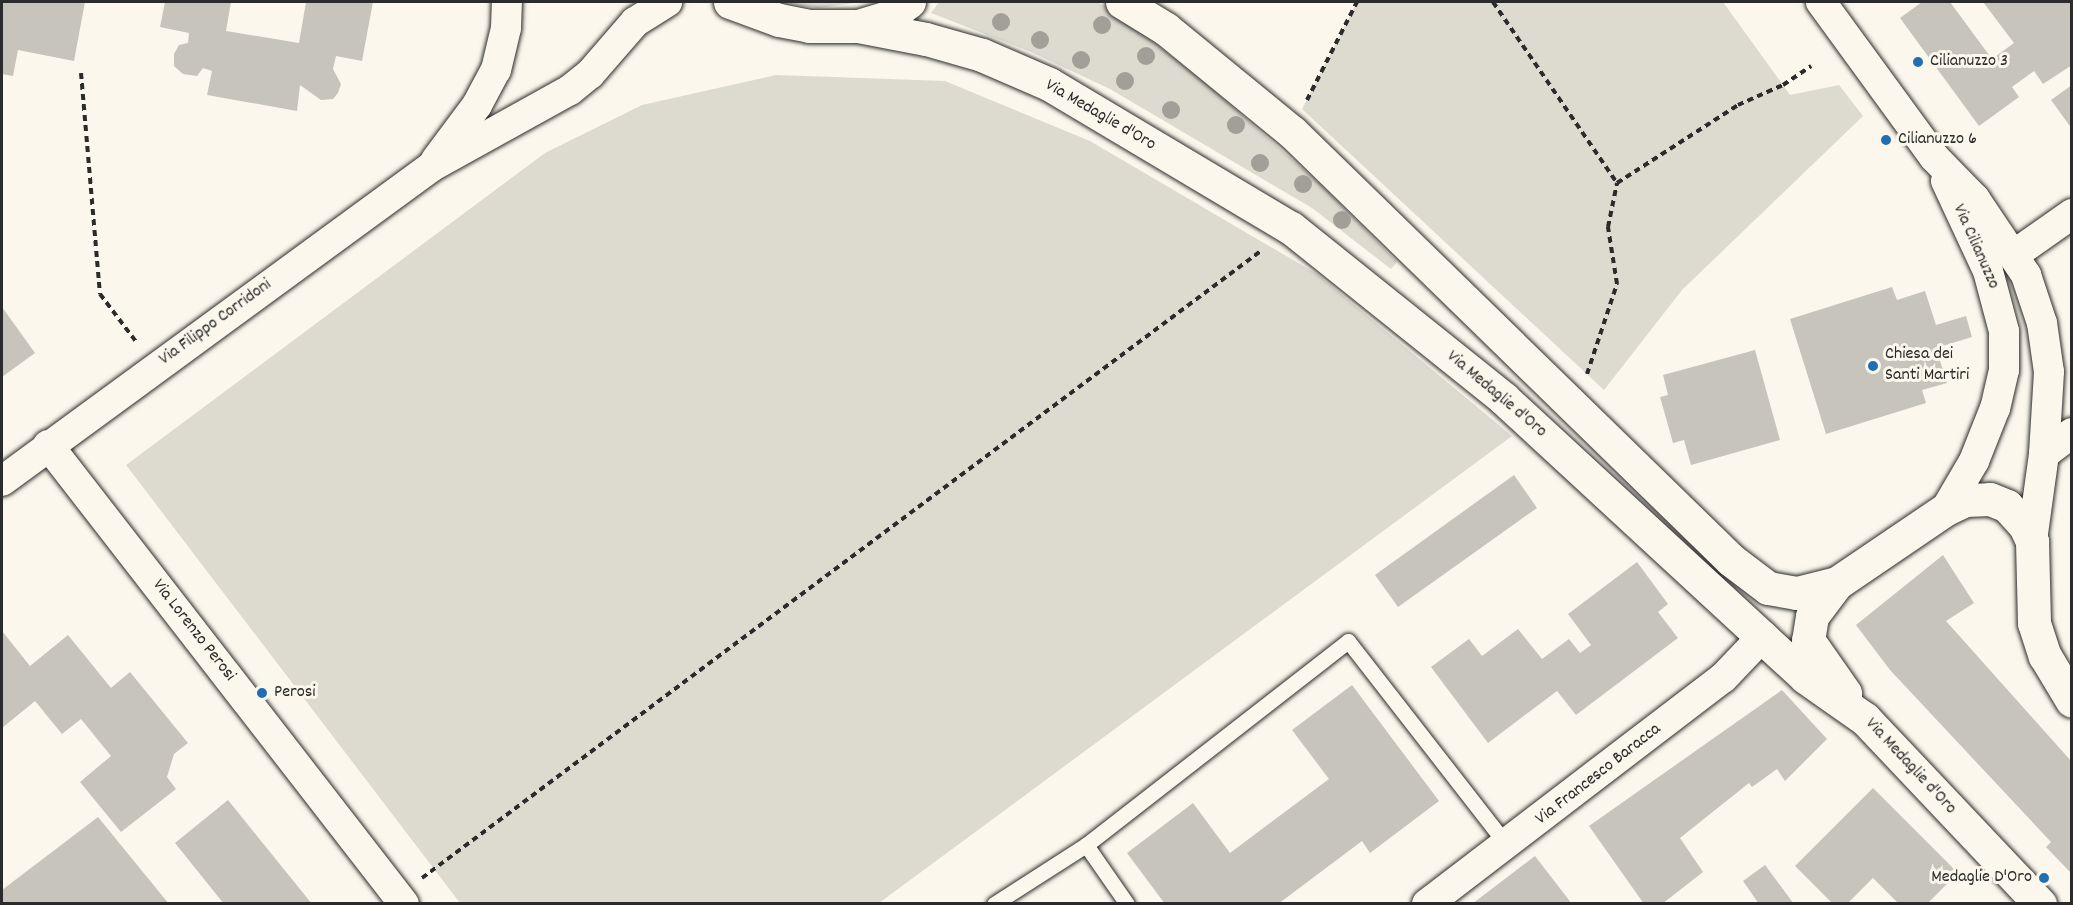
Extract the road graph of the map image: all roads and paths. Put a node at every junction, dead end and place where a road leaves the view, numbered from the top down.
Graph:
1 (507, 2) edge
2 (667, 2) edge
3 (730, 2) edge
4 (909, 2) edge
5 (1122, 2) edge
6 (1357, 2) edge
7 (1493, 2) edge
8 (1831, 5) edge
9 (858, 26) junction
10 (1811, 66) dead end
11 (81, 73) dead end
12 (1302, 109) dead end
13 (1934, 157) junction
14 (431, 167) junction
15 (1617, 183) junction
16 (2072, 214) edge
17 (1291, 228) junction
18 (2015, 254) junction
19 (156, 367) junction
20 (1570, 402) junction
21 (2072, 433) edge
22 (48, 445) junction
23 (2044, 454) junction
24 (2, 481) edge
25 (1946, 509) junction
26 (2032, 541) junction
27 (1837, 583) junction
28 (1763, 636) junction
29 (2072, 701) edge
30 (1866, 718) junction
31 (1086, 845) junction
32 (1507, 845) junction
33 (401, 900) edge
34 (994, 903) edge
35 (1127, 903) edge
36 (1427, 903) edge
37 (2040, 903) edge

1 - 14 street, Via Filippo Corridoni
2 - 14 street, Via Filippo Corridoni
3 - 9 street, Via Medaglie d'Oro
4 - 9 street, Via Medaglie d'Oro
5 - 20 street
6 - 12 path
7 - 15 path
8 - 13 street, Via Cilianuzzo
9 - 17 street, Via Medaglie d'Oro
10 - 15 path
11 - 19 path
13 - 18 street, Via Cilianuzzo
13 - 25 street, Via Cilianuzzo
14 - 19 street, Via Filippo Corridoni
15 - 20 path
16 - 18 street
17 - 28 street, Via Medaglie d'Oro
17 - 33 path
18 - 23 street, Via Cilianuzzo
19 - 22 street, Via Filippo Corridoni
20 - 27 street
21 - 23 street
22 - 24 street, Via Filippo Corridoni
22 - 33 street, Via Lorenzo Perosi
23 - 26 street, Via Cilianuzzo
25 - 26 street, Via Cilianuzzo
25 - 27 street
26 - 29 street, Via Cilianuzzo
27 - 30 street
28 - 30 street, Via Medaglie d'Oro
28 - 32 street, Via Francesco Baracca
30 - 37 street, Via Medaglie d'Oro
31 - 32 lane
31 - 34 lane
31 - 35 lane
32 - 36 street, Via Francesco Baracca

